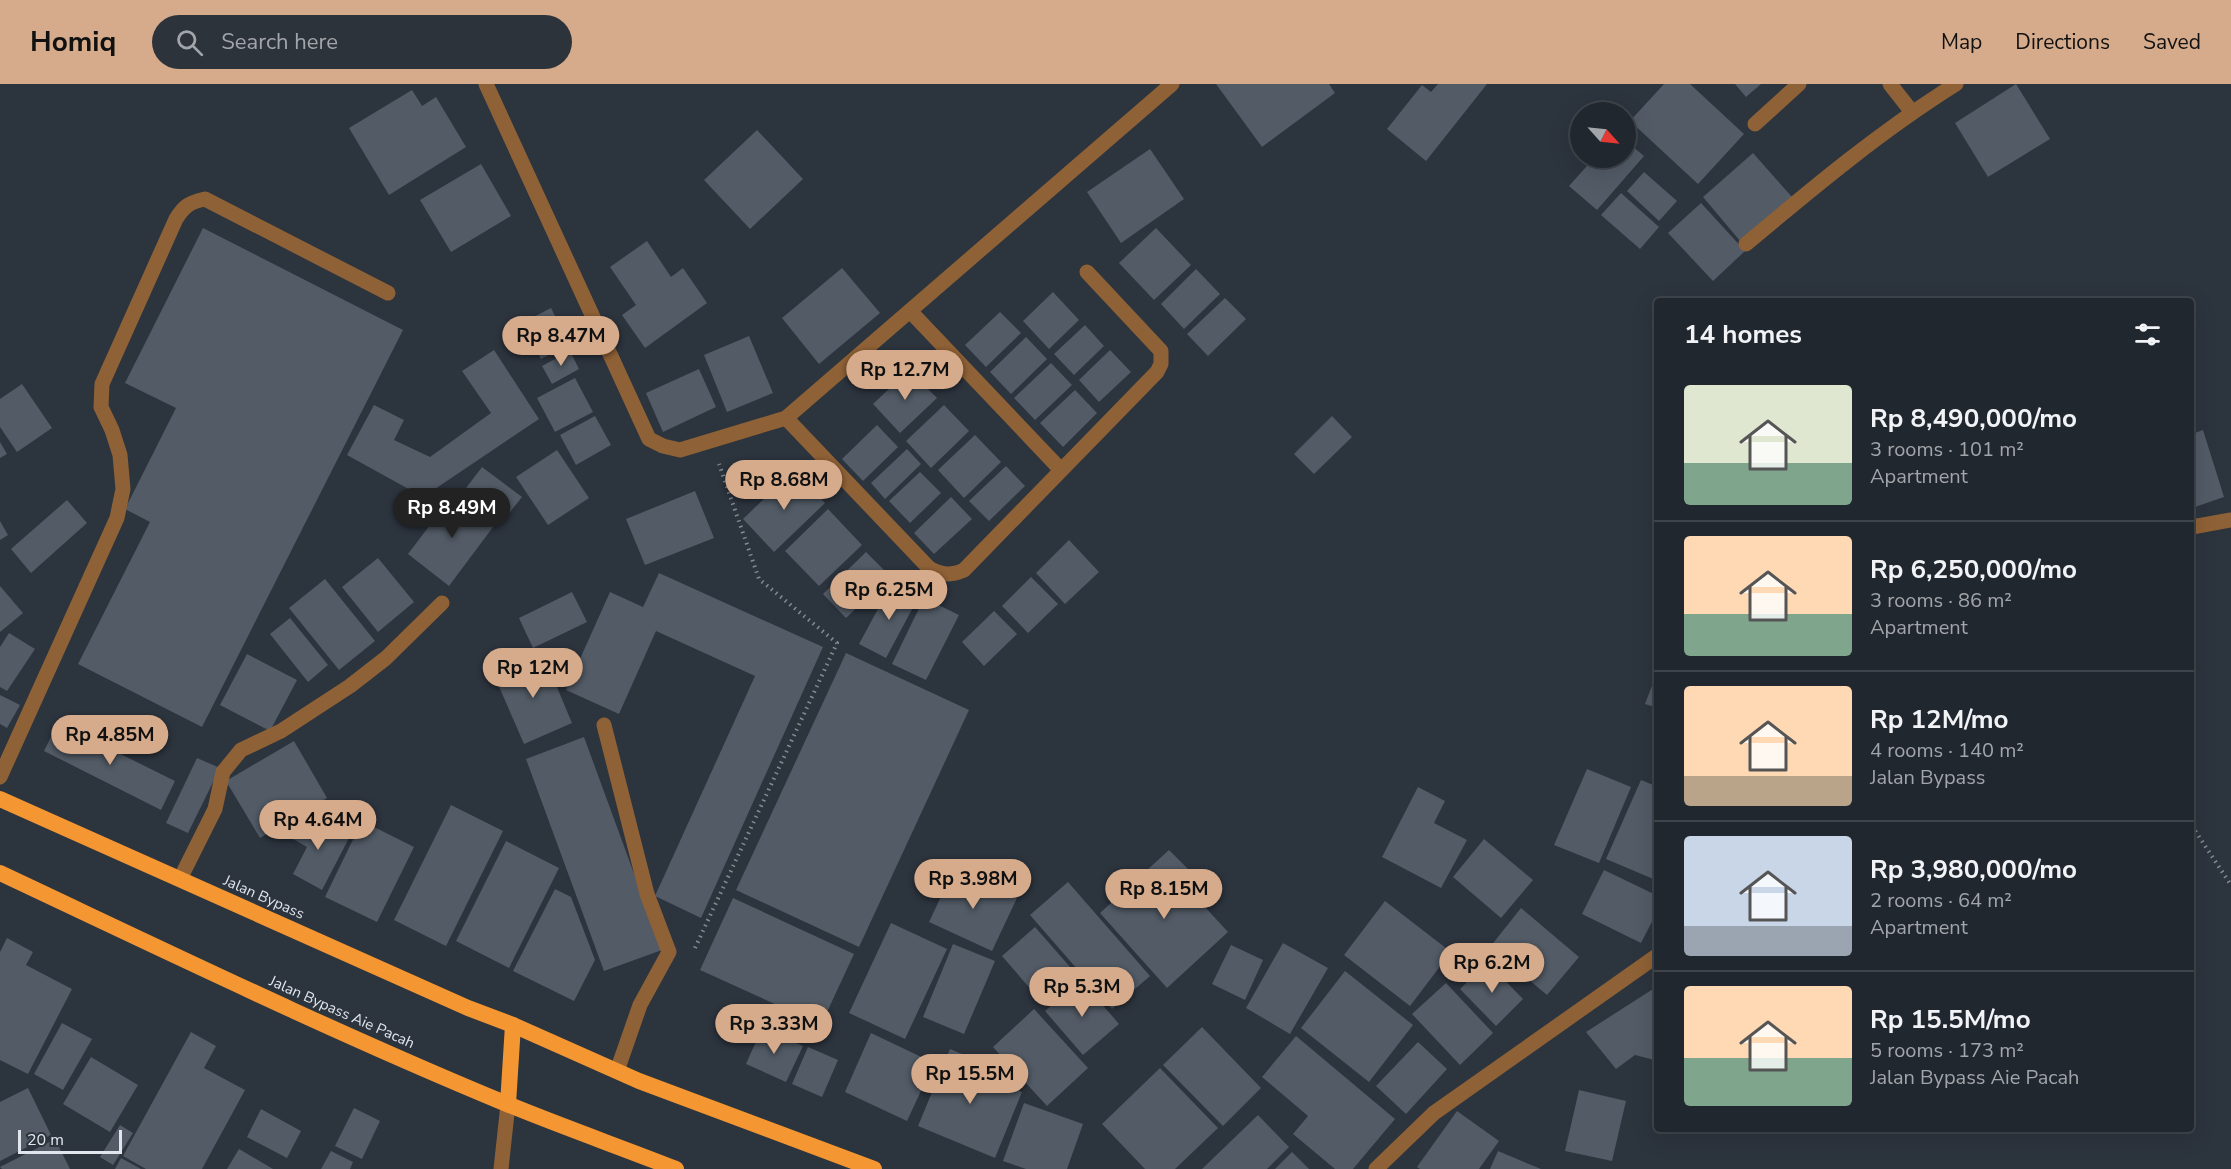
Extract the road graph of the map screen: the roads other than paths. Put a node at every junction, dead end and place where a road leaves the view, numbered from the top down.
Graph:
1 (486, 84) edge
2 (1172, 84) edge
3 (1799, 84) edge
4 (1890, 84) edge
5 (1956, 84) edge
6 (1912, 112) junction
7 (1755, 124) dead end
8 (1746, 244) dead end
9 (1087, 272) dead end
10 (388, 293) dead end
11 (910, 311) junction
12 (786, 418) junction
13 (1061, 470) junction
14 (2231, 520) edge
15 (2194, 527) edge
16 (442, 603) dead end
17 (603, 725) dead end
18 (0, 777) edge
19 (0, 799) edge
20 (0, 873) edge
21 (180, 879) junction
22 (1654, 958) edge
23 (513, 1025) junction
24 (617, 1071) junction
25 (508, 1104) junction
26 (501, 1169) edge
27 (676, 1169) edge
28 (874, 1169) edge
29 (1376, 1169) edge

1 - 12 street
2 - 11 street
3 - 7 street
4 - 6 street
5 - 6 street
6 - 8 street
9 - 13 street
10 - 18 street
11 - 12 street
11 - 13 street
12 - 13 street
14 - 15 street
16 - 21 street
17 - 24 street
19 - 21 highway, Jalan Bypass
20 - 25 highway, Jalan Bypass Aie Pacah
21 - 23 highway, Jalan Bypass
22 - 29 street
23 - 24 highway, Jalan Bypass
23 - 25 highway
24 - 28 highway, Jalan Bypass
25 - 26 street
25 - 27 highway, Jalan Bypass Aie Pacah

